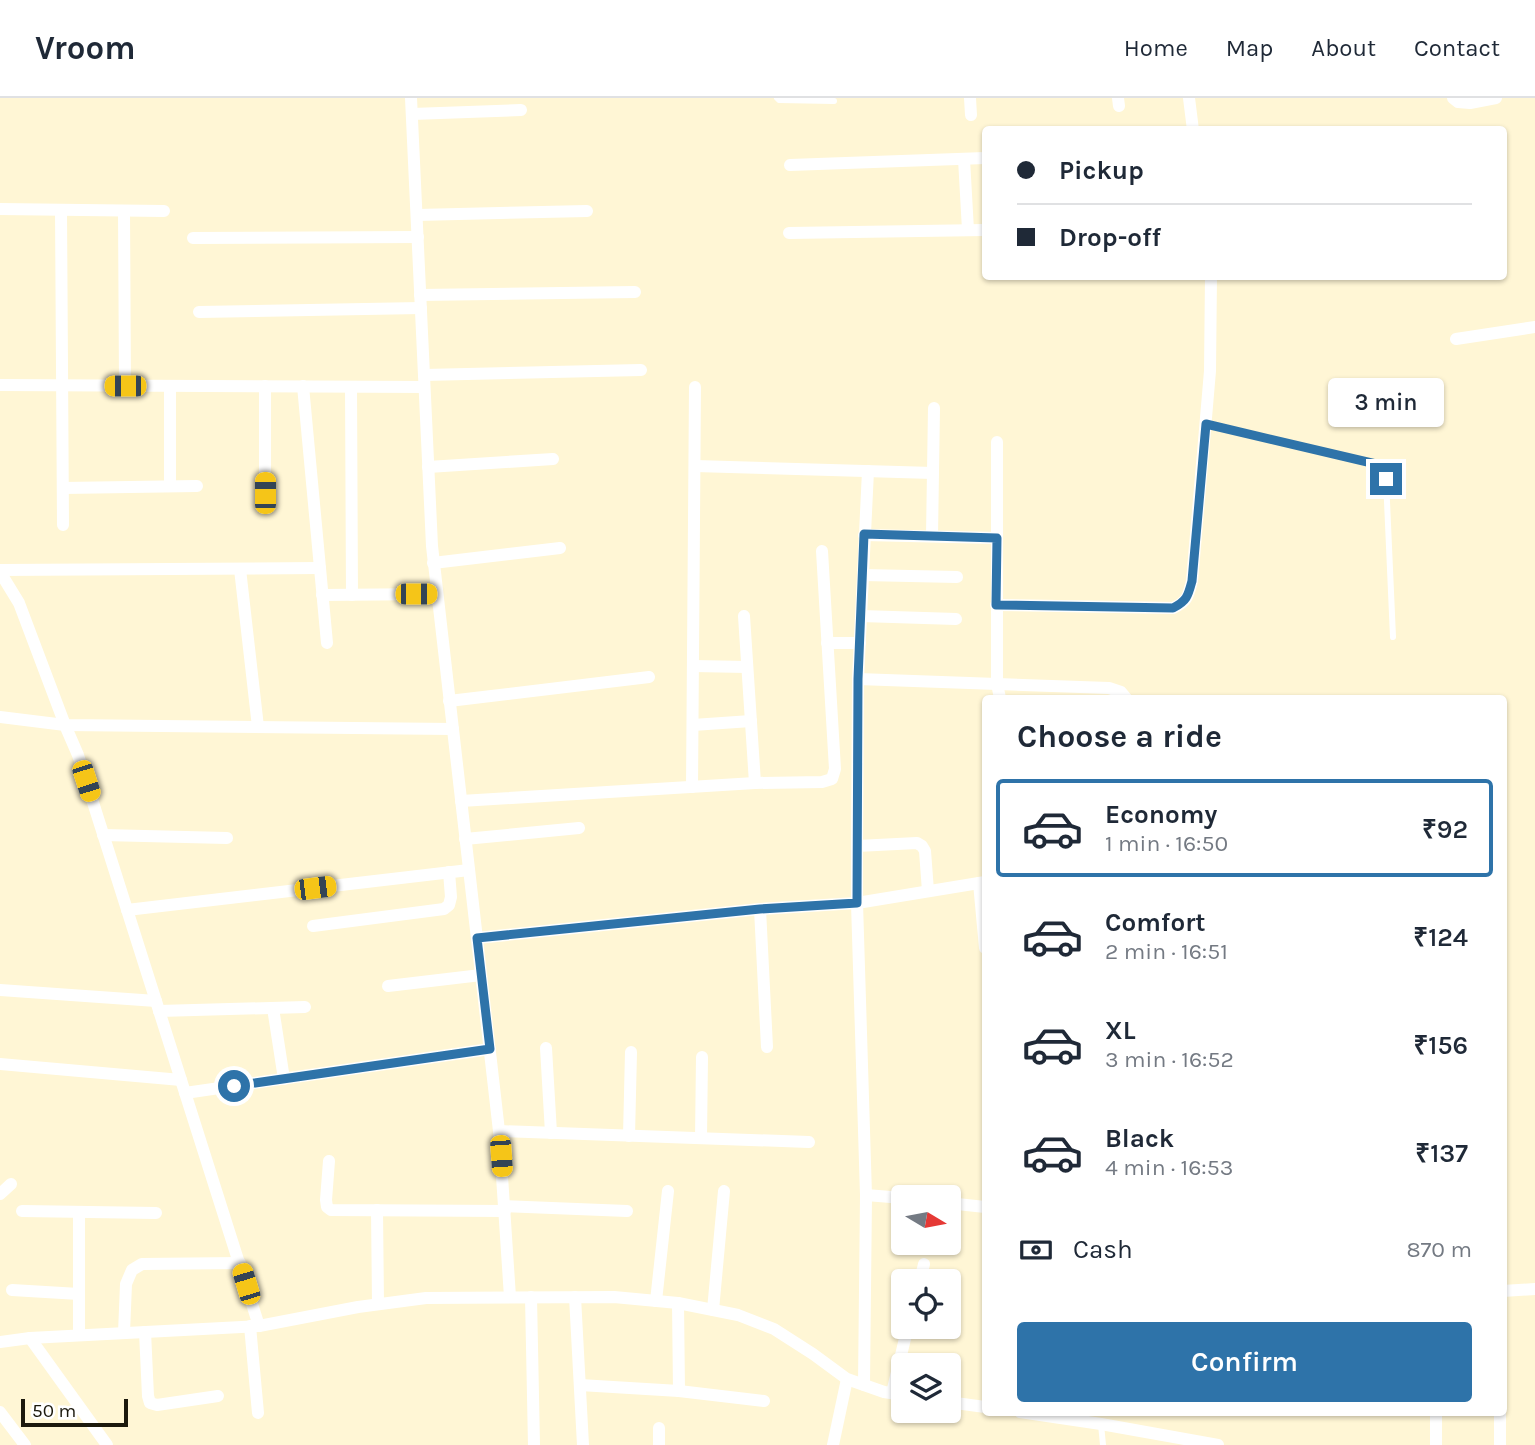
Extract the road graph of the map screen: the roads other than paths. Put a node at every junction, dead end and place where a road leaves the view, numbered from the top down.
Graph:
1 (411, 98) edge
2 (777, 98) edge
3 (970, 98) edge
4 (1189, 98) edge
5 (1453, 98) edge
6 (1496, 98) edge
7 (834, 101) dead end
8 (521, 110) dead end
9 (412, 114) junction
10 (971, 115) dead end
11 (1192, 126) edge
12 (982, 158) edge
13 (964, 159) junction
14 (790, 164) dead end
15 (0, 209) edge
16 (61, 210) junction
17 (124, 211) junction
18 (164, 211) dead end
19 (587, 211) dead end
20 (417, 215) junction
21 (968, 230) junction
22 (982, 230) edge
23 (789, 233) dead end
24 (418, 237) junction
25 (192, 238) dead end
26 (1211, 280) edge
27 (635, 292) dead end
28 (421, 301) junction
29 (199, 312) dead end
30 (1535, 327) edge
31 (1457, 339) dead end
32 (641, 369) dead end
33 (424, 381) junction
34 (0, 385) edge
35 (62, 385) junction
36 (125, 386) junction
37 (170, 386) junction
38 (265, 386) junction
39 (303, 386) junction
40 (351, 387) junction
41 (695, 387) dead end
42 (934, 408) dead end
43 (1206, 424) junction
44 (997, 442) dead end
45 (553, 459) dead end
46 (695, 466) junction
47 (428, 467) junction
48 (867, 471) junction
49 (933, 473) junction
50 (170, 486) junction
51 (197, 486) dead end
52 (63, 488) junction
53 (265, 493) dead end
54 (63, 525) dead end
55 (864, 534) junction
56 (932, 536) junction
57 (997, 538) junction
58 (560, 548) dead end
59 (822, 551) dead end
60 (433, 564) junction
61 (320, 568) junction
62 (240, 569) junction
63 (0, 571) edge
64 (863, 575) junction
65 (957, 578) dead end
66 (437, 594) junction
67 (322, 595) junction
68 (352, 595) junction
69 (996, 605) junction
70 (861, 616) junction
71 (744, 617) dead end
72 (956, 619) dead end
73 (1393, 637) dead end
74 (327, 643) dead end
75 (827, 643) junction
76 (860, 643) junction
77 (693, 666) junction
78 (747, 667) junction
79 (649, 677) dead end
80 (858, 679) junction
81 (997, 684) junction
82 (999, 695) edge
83 (1124, 695) edge
84 (449, 701) junction
85 (0, 717) edge
86 (751, 721) junction
87 (65, 725) junction
88 (693, 725) junction
89 (258, 727) junction
90 (453, 729) junction
91 (755, 783) junction
92 (692, 787) junction
93 (461, 801) junction
94 (579, 828) dead end
95 (103, 835) junction
96 (227, 838) dead end
97 (465, 839) junction
98 (857, 845) junction
99 (469, 870) junction
100 (449, 872) junction
101 (982, 882) edge
102 (928, 891) junction
103 (857, 903) junction
104 (760, 909) junction
105 (127, 910) junction
106 (313, 926) dead end
107 (477, 938) junction
108 (481, 975) junction
109 (388, 986) dead end
110 (0, 990) edge
111 (158, 1006) junction
112 (305, 1007) dead end
113 (273, 1008) junction
114 (767, 1047) dead end
115 (546, 1048) dead end
116 (490, 1049) junction
117 (631, 1052) dead end
118 (702, 1057) dead end
119 (0, 1064) edge
120 (284, 1079) junction
121 (183, 1086) junction
122 (499, 1131) junction
123 (551, 1133) junction
124 (629, 1136) junction
125 (701, 1138) junction
126 (809, 1142) dead end
127 (329, 1161) dead end
128 (10, 1184) dead end
129 (668, 1191) dead end
130 (724, 1191) dead end
131 (0, 1194) edge
132 (866, 1195) junction
133 (891, 1197) edge
134 (961, 1204) edge
135 (982, 1207) edge
136 (504, 1208) junction
137 (22, 1210) dead end
138 (377, 1210) junction
139 (627, 1211) dead end
140 (79, 1212) junction
141 (156, 1213) dead end
142 (240, 1263) junction
143 (924, 1264) dead end
144 (923, 1269) edge
145 (1535, 1289) edge
146 (12, 1290) dead end
147 (1507, 1291) edge
148 (79, 1294) junction
149 (510, 1297) junction
150 (531, 1297) junction
151 (575, 1297) junction
152 (656, 1301) junction
153 (678, 1303) junction
154 (378, 1304) junction
155 (713, 1310) junction
156 (254, 1326) junction
157 (145, 1332) junction
158 (124, 1333) junction
159 (79, 1335) junction
160 (30, 1338) junction
161 (0, 1342) edge
162 (847, 1380) junction
163 (580, 1385) junction
164 (864, 1385) junction
165 (679, 1391) junction
166 (891, 1392) edge
167 (218, 1396) dead end
168 (764, 1401) dead end
169 (961, 1403) edge
170 (982, 1405) edge
171 (0, 1412) edge
172 (258, 1413) dead end
173 (1064, 1416) edge
174 (1436, 1416) edge
175 (1500, 1416) edge
176 (1101, 1424) junction
177 (659, 1428) dead end
178 (25, 1445) edge
179 (107, 1445) edge
180 (534, 1445) edge
181 (583, 1445) edge
182 (659, 1445) edge
183 (833, 1445) edge
184 (1103, 1445) edge
185 (1218, 1445) edge
186 (1436, 1445) edge
187 (1500, 1445) edge

1 - 9 street
2 - 7 lane
3 - 10 street
4 - 11 street
5 - 6 street
8 - 9 street
9 - 20 street
12 - 13 street
13 - 14 street
13 - 21 street
15 - 16 street
16 - 17 street
16 - 35 street
17 - 18 street
17 - 36 street
19 - 20 street
20 - 24 street
21 - 22 street
21 - 23 street
24 - 25 street
24 - 28 street
26 - 43 street
27 - 28 street
28 - 29 street
28 - 33 street
30 - 31 street
32 - 33 street
33 - 40 street
33 - 47 street
34 - 35 street
35 - 36 street
35 - 52 street
36 - 37 street
37 - 38 street
37 - 50 street
38 - 39 street
38 - 53 street
39 - 40 street
39 - 61 street
40 - 68 street
41 - 46 street
42 - 49 street
43 - 69 street
43 - 73 lane
44 - 57 street
45 - 47 street
46 - 48 street
46 - 77 street
47 - 60 street
48 - 49 street
48 - 55 street
49 - 56 street
50 - 51 street
50 - 52 street
52 - 54 street
55 - 56 street
55 - 64 street
56 - 57 street
57 - 69 street
58 - 60 street
59 - 75 street
60 - 66 street
61 - 62 street
61 - 67 street
62 - 63 street
62 - 89 street
63 - 87 street
64 - 65 street
64 - 70 street
66 - 68 street
66 - 84 street
67 - 68 street
67 - 74 street
69 - 81 street
70 - 72 street
70 - 76 street
71 - 78 street
75 - 76 street
75 - 91 street
76 - 80 street
77 - 78 street
77 - 88 street
78 - 86 street
79 - 84 street
80 - 81 street
80 - 98 street
81 - 82 street
81 - 83 street
84 - 90 street
85 - 87 street
86 - 88 street
86 - 91 street
87 - 89 street
87 - 95 street
88 - 92 street
89 - 90 street
90 - 93 street
91 - 92 street
92 - 93 street
93 - 97 street
94 - 97 street
95 - 96 street
95 - 105 street
97 - 99 street
98 - 102 street
98 - 103 street
99 - 100 street
99 - 107 street
100 - 105 street
100 - 106 street
101 - 102 street
102 - 103 street
103 - 104 street
103 - 132 street
104 - 107 street
104 - 114 street
105 - 111 street
107 - 108 street
108 - 109 street
108 - 116 street
110 - 111 street
111 - 113 street
111 - 121 street
112 - 113 street
113 - 120 street
115 - 123 street
116 - 120 street
116 - 122 street
117 - 124 street
118 - 125 street
119 - 121 street
120 - 121 street
121 - 142 street
122 - 123 street
122 - 136 street
123 - 124 street
124 - 125 street
125 - 126 street
127 - 138 street
128 - 131 street
129 - 152 street
130 - 155 street
132 - 133 street
132 - 164 street
134 - 135 street
136 - 138 street
136 - 139 street
136 - 149 street
137 - 140 street
138 - 154 street
140 - 141 street
140 - 148 street
142 - 156 street
142 - 158 street
143 - 144 street
145 - 147 street
146 - 148 street
148 - 159 street
149 - 150 street
149 - 154 street
150 - 151 street
150 - 180 street
151 - 152 street
151 - 163 street
152 - 153 street
153 - 155 street
153 - 165 street
154 - 156 street
155 - 162 street
156 - 157 street
156 - 172 street
157 - 158 street
157 - 167 street
158 - 159 street
159 - 160 street
160 - 161 street
160 - 179 street
162 - 164 street
162 - 183 street
163 - 165 street
163 - 181 street
164 - 166 street
165 - 168 street
169 - 170 street
171 - 178 street
173 - 176 street
174 - 186 street
175 - 187 street
176 - 184 lane
176 - 185 street
177 - 182 street

